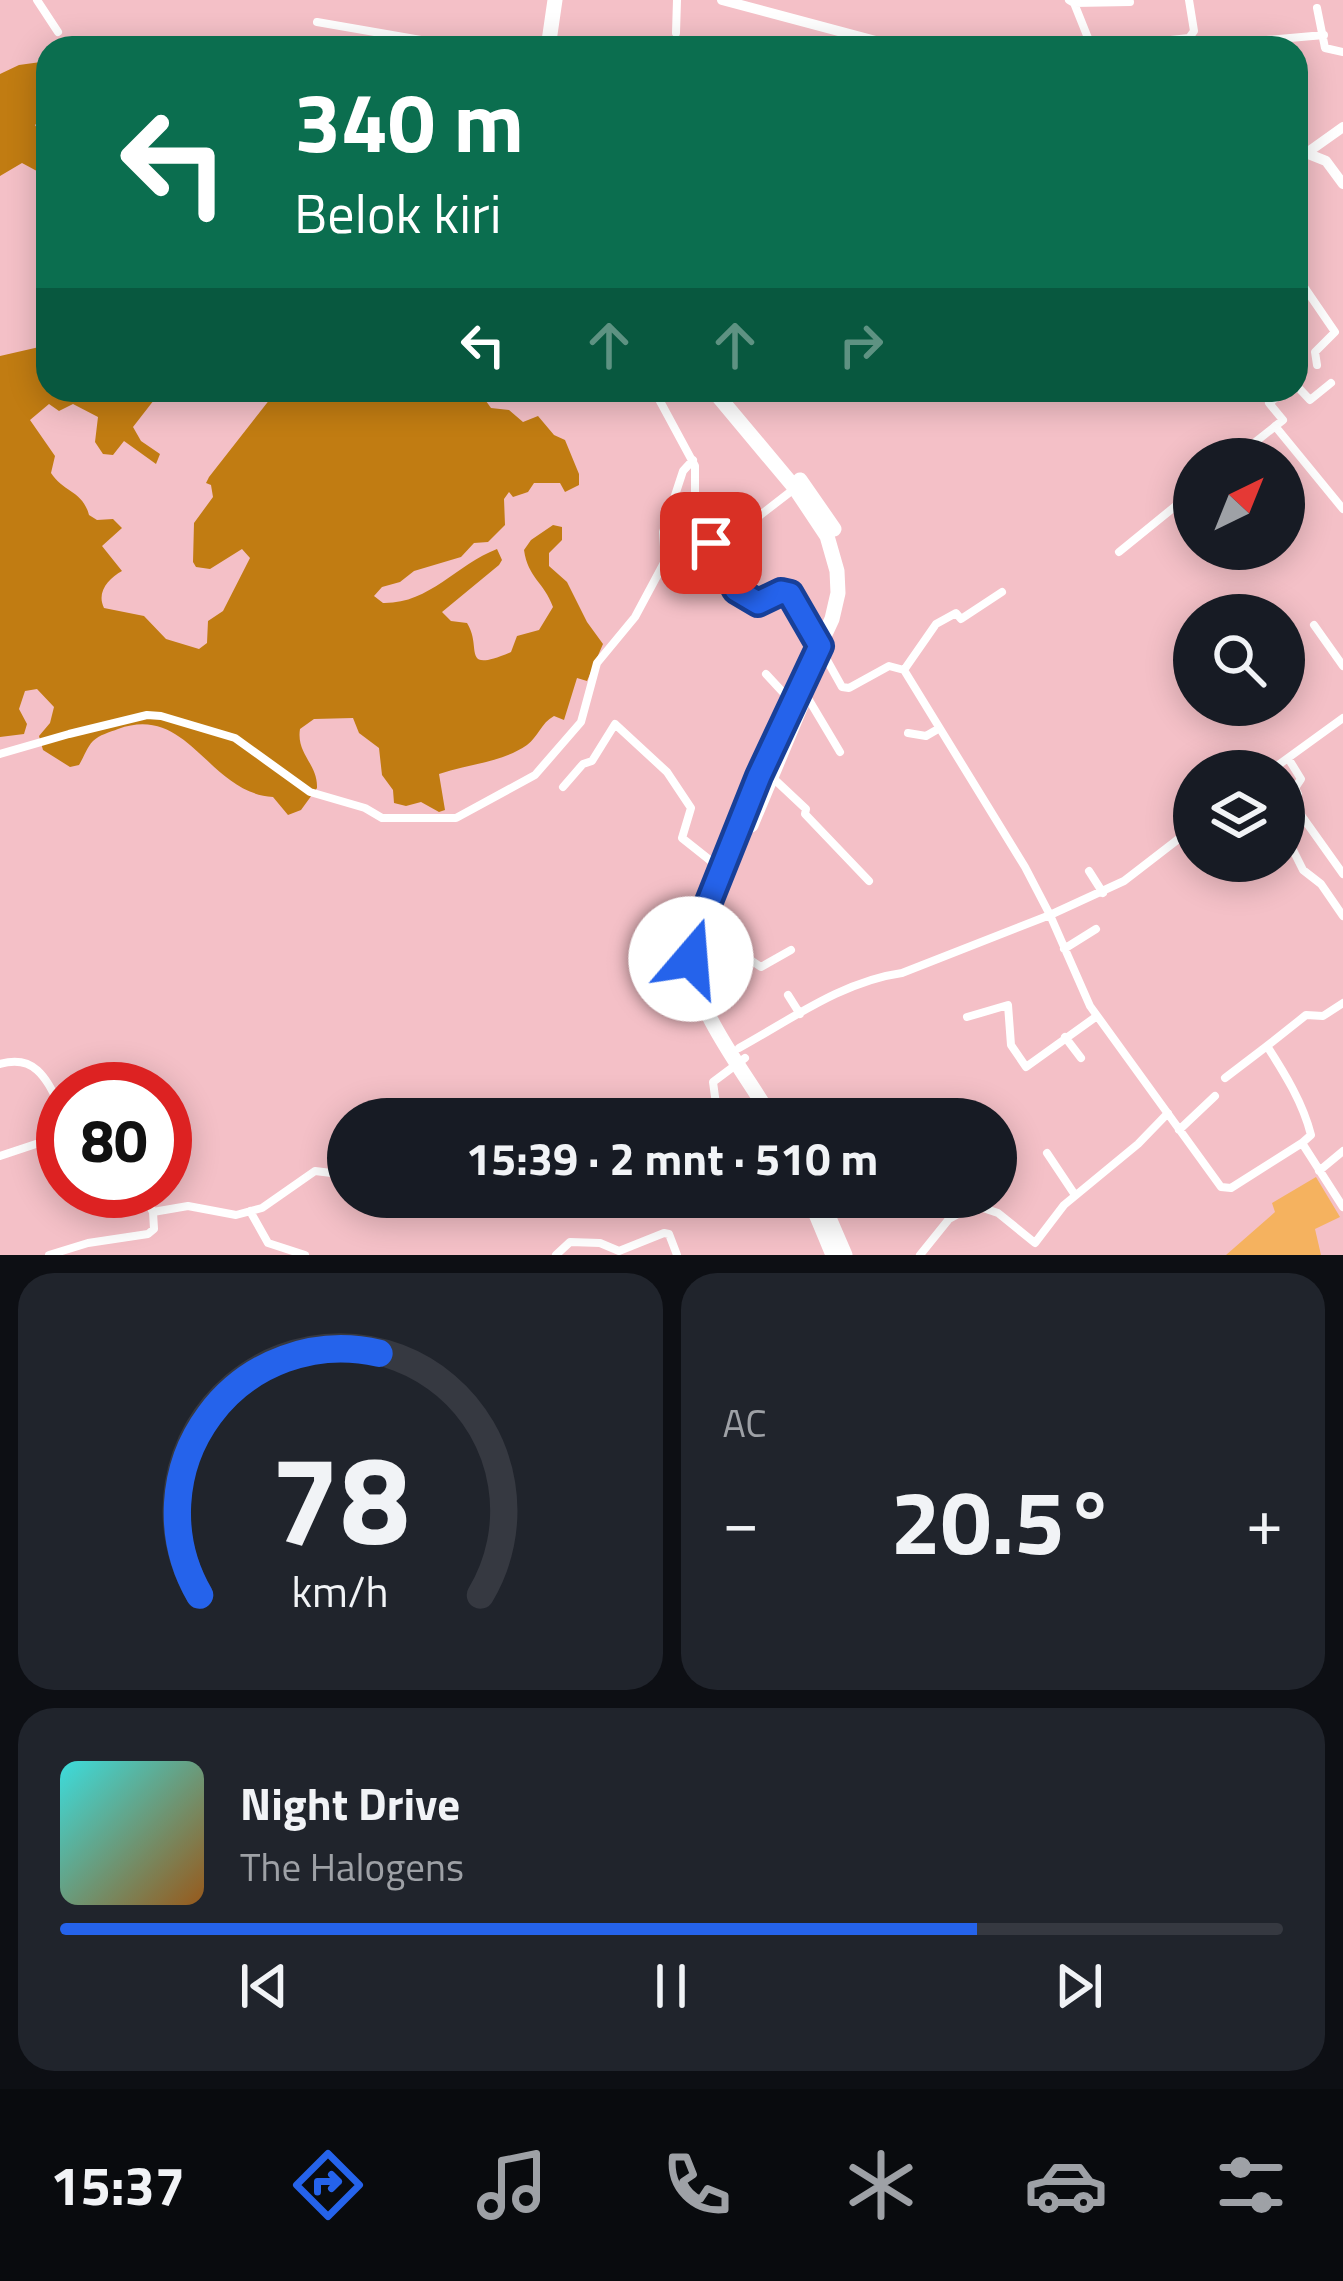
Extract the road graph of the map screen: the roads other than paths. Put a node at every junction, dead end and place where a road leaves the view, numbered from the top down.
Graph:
1 (37, 0) edge
2 (545, 0) edge
3 (555, 0) edge
4 (677, 0) edge
5 (722, 0) edge
6 (1189, 0) edge
7 (1072, 2) edge
8 (1130, 2) edge
9 (753, 4) edge
10 (1317, 8) dead end
11 (317, 22) dead end
12 (58, 32) dead end
13 (676, 33) dead end
14 (1324, 35) junction
15 (398, 36) edge
16 (540, 36) edge
17 (550, 36) edge
18 (861, 36) edge
19 (1089, 36) edge
20 (1191, 36) edge
21 (1308, 36) edge
22 (1343, 52) edge
23 (1343, 127) edge
24 (1308, 147) edge
25 (1308, 153) edge
26 (1343, 184) edge
27 (1308, 290) edge
28 (1339, 329) edge
29 (1318, 365) dead end
30 (1331, 383) dead end
31 (1308, 398) edge
32 (661, 402) edge
33 (723, 402) edge
34 (735, 402) edge
35 (1269, 403) edge
36 (1275, 426) junction
37 (1260, 438) edge
38 (693, 460) junction
39 (795, 488) junction
40 (1173, 508) edge
41 (1343, 509) edge
42 (711, 543) junction
43 (1119, 552) dead end
44 (1002, 592) dead end
45 (1314, 625) dead end
46 (822, 651) junction
47 (1343, 666) edge
48 (904, 670) junction
49 (766, 674) dead end
50 (799, 699) junction
51 (1343, 718) edge
52 (938, 729) junction
53 (908, 733) dead end
54 (1299, 750) edge
55 (840, 752) dead end
56 (0, 754) edge
57 (772, 777) junction
58 (563, 788) dead end
59 (1305, 821) edge
60 (1173, 844) edge
61 (722, 870) junction
62 (1089, 871) dead end
63 (1305, 872) edge
64 (1343, 874) edge
65 (869, 881) dead end
66 (1103, 892) junction
67 (1049, 915) junction
68 (1343, 916) edge
69 (712, 918) junction
70 (1096, 929) dead end
71 (1064, 949) junction
72 (791, 950) dead end
73 (788, 994) dead end
74 (1343, 1003) edge
75 (800, 1015) junction
76 (968, 1016) dead end
77 (1096, 1016) junction
78 (1066, 1037) junction
79 (1267, 1046) junction
80 (740, 1057) junction
81 (1081, 1058) dead end
82 (0, 1064) edge
83 (36, 1068) edge
84 (1225, 1078) dead end
85 (1215, 1096) dead end
86 (715, 1098) edge
87 (764, 1098) edge
88 (1168, 1113) junction
89 (1179, 1130) junction
90 (1302, 1143) junction
91 (36, 1144) edge
92 (1343, 1151) edge
93 (1047, 1153) dead end
94 (0, 1156) edge
95 (1318, 1171) junction
96 (327, 1172) edge
97 (1075, 1195) junction
98 (192, 1207) edge
99 (1343, 1207) edge
100 (250, 1211) junction
101 (153, 1218) edge
102 (817, 1218) edge
103 (829, 1218) edge
104 (49, 1255) edge
105 (305, 1255) edge
106 (556, 1255) edge
107 (677, 1255) edge
108 (832, 1255) edge
109 (845, 1255) edge
110 (920, 1255) edge

1 - 12 street
2 - 16 highway
3 - 17 highway
4 - 13 street
5 - 9 main road
6 - 20 street
7 - 8 street
7 - 19 street
9 - 18 main road
10 - 14 street
11 - 15 street
14 - 21 street
14 - 22 street
23 - 24 main road
25 - 26 main road
27 - 28 street
28 - 29 street
30 - 31 street
32 - 38 street
33 - 39 highway
34 - 46 highway
35 - 36 street
36 - 37 street
36 - 41 street
38 - 42 street
38 - 56 street
39 - 42 street
39 - 46 highway
40 - 43 street
42 - 46 street
44 - 48 street
45 - 47 street
46 - 48 street
46 - 50 highway
48 - 52 street
49 - 50 street
50 - 55 street
50 - 57 highway
50 - 61 highway
51 - 54 street
52 - 53 street
52 - 67 street
57 - 65 street
57 - 69 highway
58 - 61 street
59 - 64 street
60 - 66 street
61 - 80 highway
62 - 66 street
63 - 68 street
66 - 67 street
67 - 71 street
67 - 75 street
69 - 72 street
69 - 80 highway
70 - 71 street
71 - 77 street
73 - 75 street
74 - 79 street
75 - 80 street
76 - 78 street
77 - 78 street
77 - 88 street
78 - 81 street
79 - 84 street
79 - 90 street
80 - 86 street
80 - 87 highway
82 - 83 street
85 - 89 street
88 - 89 street
88 - 97 street
89 - 90 street
90 - 95 street
91 - 94 street
92 - 95 street
93 - 97 street
95 - 99 street
96 - 100 street
97 - 110 street
98 - 100 street
100 - 105 street
101 - 104 street
102 - 108 highway
103 - 109 highway
106 - 107 street

